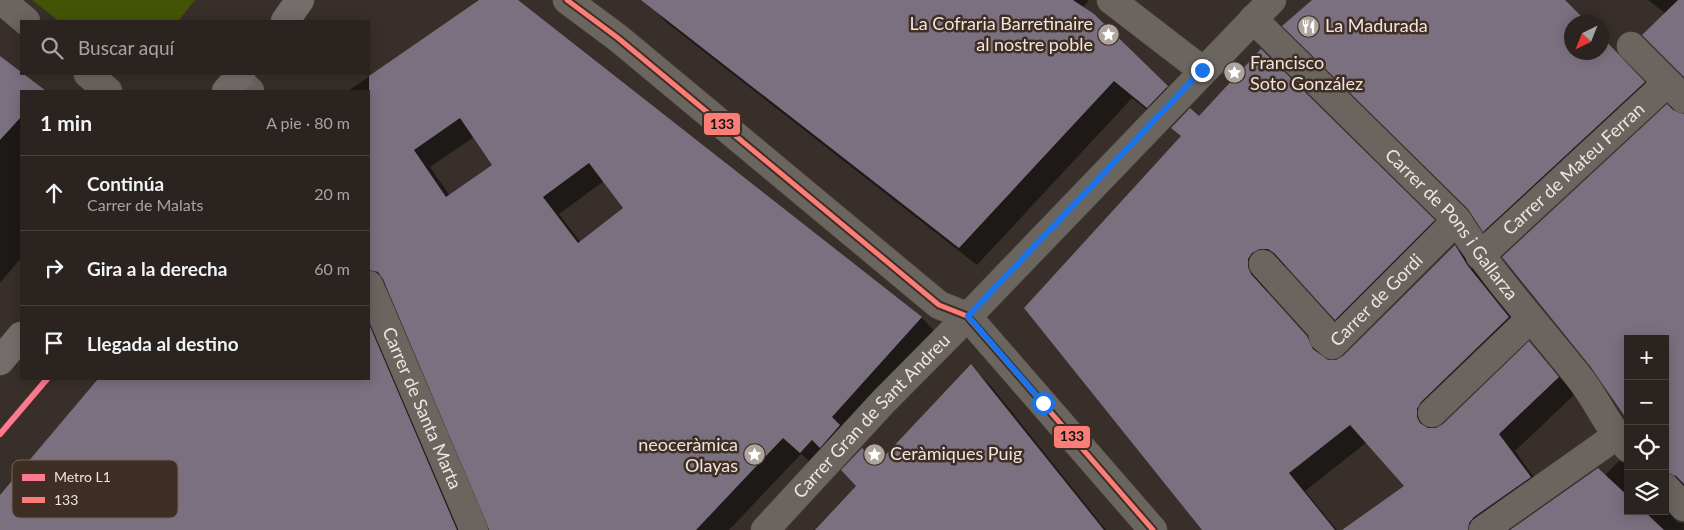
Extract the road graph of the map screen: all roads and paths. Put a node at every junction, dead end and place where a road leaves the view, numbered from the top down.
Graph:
1 (1, 0) edge
2 (300, 0) edge
3 (567, 0) edge
4 (1111, 0) edge
5 (1262, 10) edge
6 (25, 20) edge
7 (286, 20) edge
8 (1631, 46) dead end
9 (1202, 70) junction
10 (89, 75) edge
11 (107, 90) edge
12 (1675, 91) edge
13 (1458, 220) junction
14 (1480, 256) junction
15 (1262, 264) dead end
16 (370, 287) edge
17 (968, 316) junction
18 (1530, 319) junction
19 (20, 337) edge
20 (0, 362) edge
21 (1432, 413) dead end
22 (1622, 442) edge
23 (1669, 491) edge
24 (1684, 507) edge
25 (474, 530) edge
26 (766, 530) edge
27 (1153, 530) edge
28 (1483, 530) edge

1 - 6 street
2 - 7 street
3 - 17 street
4 - 9 street
5 - 9 street, Carrer Gran de Sant Andreu
5 - 13 street, Carrer de Pons i Gallarza
8 - 12 street
9 - 17 street, Carrer Gran de Sant Andreu
10 - 11 street
12 - 14 street, Carrer de Mateu Ferran
13 - 14 street, Carrer de Pons i Gallarza
13 - 15 street, Carrer de Gordi
14 - 18 street, Carrer de Pons i Gallarza
16 - 25 street, Carrer de Santa Marta
17 - 26 street, Carrer Gran de Sant Andreu
17 - 27 street
18 - 21 street
18 - 22 street, Carrer de Pons i Gallarza
19 - 20 street
22 - 28 street
23 - 24 street

